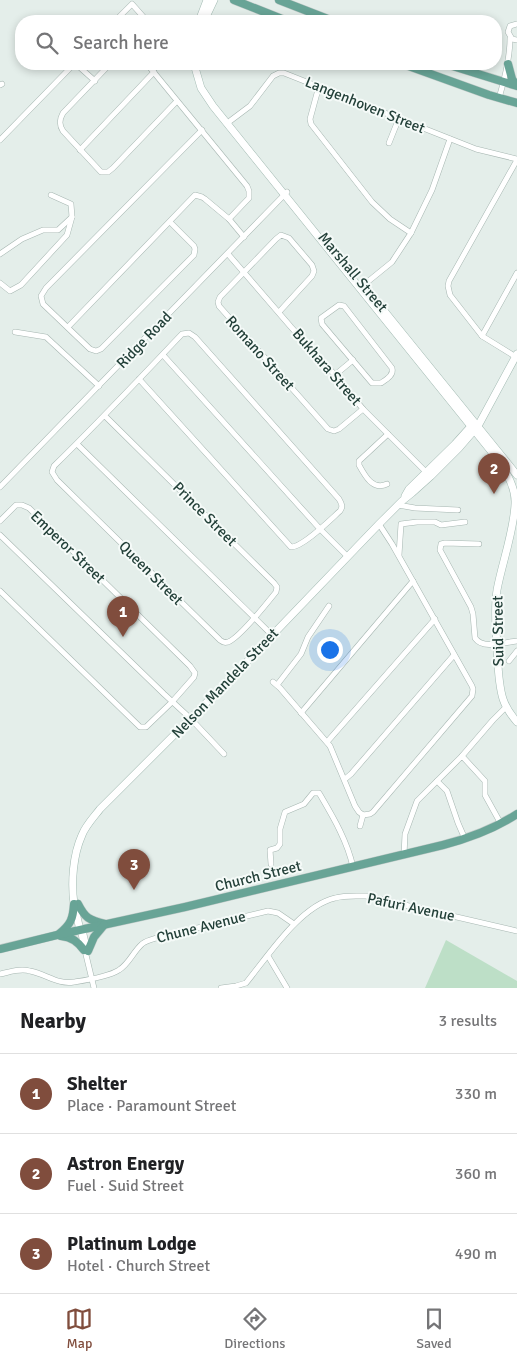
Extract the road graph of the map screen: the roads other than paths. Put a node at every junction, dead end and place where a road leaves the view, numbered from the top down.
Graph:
1 (207, 0) edge
2 (214, 0) edge
3 (234, 0) edge
4 (279, 0) edge
5 (121, 15) edge
6 (142, 15) edge
7 (201, 15) edge
8 (207, 15) edge
9 (273, 15) edge
10 (318, 15) edge
11 (516, 23) edge
12 (510, 38) junction
13 (517, 41) edge
14 (510, 52) junction
15 (508, 64) junction
16 (69, 70) edge
17 (82, 70) edge
18 (105, 70) edge
19 (196, 70) edge
20 (200, 70) edge
21 (420, 70) edge
22 (465, 70) edge
23 (154, 72) joint
24 (95, 81) junction
25 (504, 82) junction
26 (516, 85) edge
27 (319, 86) junction
28 (499, 98) junction
29 (177, 101) junction
30 (517, 103) edge
31 (399, 118) junction
32 (230, 121) junction
33 (202, 130) junction
34 (450, 139) junction
35 (0, 140) edge
36 (389, 143) dead end
37 (80, 150) junction
38 (517, 160) edge
39 (286, 194) junction
40 (51, 195) dead end
41 (72, 218) junction
42 (228, 219) junction
43 (170, 222) junction
44 (411, 233) junction
45 (244, 237) junction
46 (0, 254) edge
47 (228, 254) junction
48 (244, 272) junction
49 (517, 273) edge
50 (0, 283) edge
51 (362, 287) junction
52 (279, 312) junction
53 (68, 327) junction
54 (15, 332) dead end
55 (482, 336) junction
56 (163, 355) junction
57 (516, 355) edge
58 (353, 360) junction
59 (335, 375) junction
60 (139, 379) junction
61 (99, 386) junction
62 (363, 409) junction
63 (105, 416) junction
64 (476, 425) junction
65 (388, 434) junction
66 (77, 444) junction
67 (428, 474) junction
68 (517, 475) edge
69 (387, 484) dead end
70 (0, 487) edge
71 (400, 503) junction
72 (516, 503) edge
73 (458, 510) dead end
74 (0, 521) edge
75 (465, 522) dead end
76 (379, 524) junction
77 (320, 528) junction
78 (0, 535) edge
79 (479, 544) dead end
80 (399, 556) junction
81 (348, 557) junction
82 (413, 581) junction
83 (0, 591) edge
84 (329, 606) dead end
85 (255, 617) junction
86 (435, 619) junction
87 (272, 635) junction
88 (517, 641) edge
89 (497, 643) junction
90 (517, 650) edge
91 (454, 655) junction
92 (509, 661) dead end
93 (172, 702) junction
94 (506, 707) junction
95 (301, 712) junction
96 (190, 718) junction
97 (517, 722) edge
98 (327, 742) junction
99 (224, 754) dead end
100 (462, 756) junction
101 (345, 779) junction
102 (437, 781) junction
103 (517, 814) edge
104 (363, 815) junction
105 (500, 824) junction
106 (360, 826) dead end
107 (465, 839) junction
108 (404, 855) junction
109 (271, 864) dead end
110 (352, 867) junction
111 (76, 904) junction
112 (294, 924) junction
113 (105, 925) junction
114 (81, 930) junction
115 (517, 930) edge
116 (57, 935) junction
117 (0, 950) edge
118 (86, 950) junction
119 (268, 956) junction
120 (0, 974) edge
121 (92, 978) junction
122 (94, 988) edge
123 (221, 988) edge
124 (286, 988) edge

1 - 7 street
2 - 8 street
3 - 9 main road
4 - 10 main road
5 - 6 street
11 - 12 street
12 - 13 street
12 - 14 street
13 - 14 street
14 - 15 street
15 - 25 street
15 - 26 main road
16 - 35 street
17 - 24 street
18 - 24 street
19 - 39 street, Marshall Street
20 - 32 street, Marshall Street
21 - 28 main road
22 - 25 main road
23 - 29 street
23 - 37 street
24 - 37 street
25 - 26 main road
25 - 28 street
27 - 31 street, Langenhoven Street
27 - 32 street, Langenhoven Street
27 - 44 street
28 - 30 main road
29 - 33 street
29 - 37 street
31 - 34 street, Langenhoven Street
31 - 36 street
32 - 39 street, Marshall Street
33 - 42 street
33 - 53 street
34 - 38 street, Langenhoven Street
34 - 44 street
38 - 55 street
39 - 45 street, Ridge Road
39 - 51 street, Marshall Street
40 - 41 street
41 - 46 street
41 - 50 street
42 - 43 street
42 - 45 street
43 - 53 street
43 - 53 street
44 - 51 street
45 - 47 street, Ridge Road
47 - 48 street, Bukhara Street
47 - 61 street, Ridge Road
48 - 52 street, Bukhara Street
48 - 52 street, Romano Street
48 - 62 street, Romano Street
49 - 55 street
51 - 64 street, Marshall Street
52 - 59 street, Bukhara Street
54 - 61 street
55 - 57 street
56 - 60 street
56 - 77 street
56 - 77 street
57 - 64 street, Nelson Mandela Street
58 - 58 street
58 - 59 street
59 - 62 street, Bukhara Street
60 - 63 street
60 - 77 street
61 - 70 street, Ridge Road
62 - 65 street, Bukhara Street
63 - 66 street
63 - 85 street, Prince Street
64 - 67 street, Nelson Mandela Street
64 - 68 street, Marshall Street
64 - 72 street, Suid Street
65 - 67 street, Bukhara Street
65 - 69 street
66 - 85 street
66 - 85 street, Queen Street
67 - 71 street, Nelson Mandela Street
71 - 73 street
71 - 76 street, Nelson Mandela Street
72 - 89 street, Suid Street
74 - 93 street, Emperor Street
75 - 80 street
76 - 80 street
76 - 81 street, Nelson Mandela Street
77 - 81 street
78 - 93 street
79 - 89 street
80 - 82 street
81 - 87 street, Nelson Mandela Street
82 - 86 street
82 - 95 street
83 - 93 street, Emperor Street
84 - 95 street
85 - 87 street
86 - 91 street
86 - 98 street
87 - 96 street, Nelson Mandela Street
88 - 89 street
89 - 94 street, Suid Street
90 - 92 street
91 - 101 street
91 - 104 street
93 - 96 street
94 - 97 street, Suid Street
94 - 100 street
95 - 98 street
96 - 99 street
96 - 111 street, Nelson Mandela Street
98 - 101 street
100 - 102 street
100 - 105 street
101 - 104 street
102 - 107 street
102 - 108 street
103 - 105 main road, Church Street
104 - 106 street
105 - 107 main road, Church Street
107 - 108 main road, Church Street
108 - 110 main road, Church Street
109 - 110 street
110 - 113 main road, Church Street
111 - 113 main road
111 - 114 street, Nelson Mandela Street
111 - 116 main road
112 - 115 street, Pafuri Avenue
112 - 119 street, Pafuri Avenue
112 - 121 street, Chune Avenue
113 - 114 main road, Church Street
113 - 118 main road
114 - 116 main road, Church Street
114 - 118 street
116 - 117 main road, Church Street
116 - 118 main road
118 - 121 street
119 - 123 street, Pafuri Avenue
119 - 124 street
120 - 121 street, Chune Avenue
121 - 122 street

